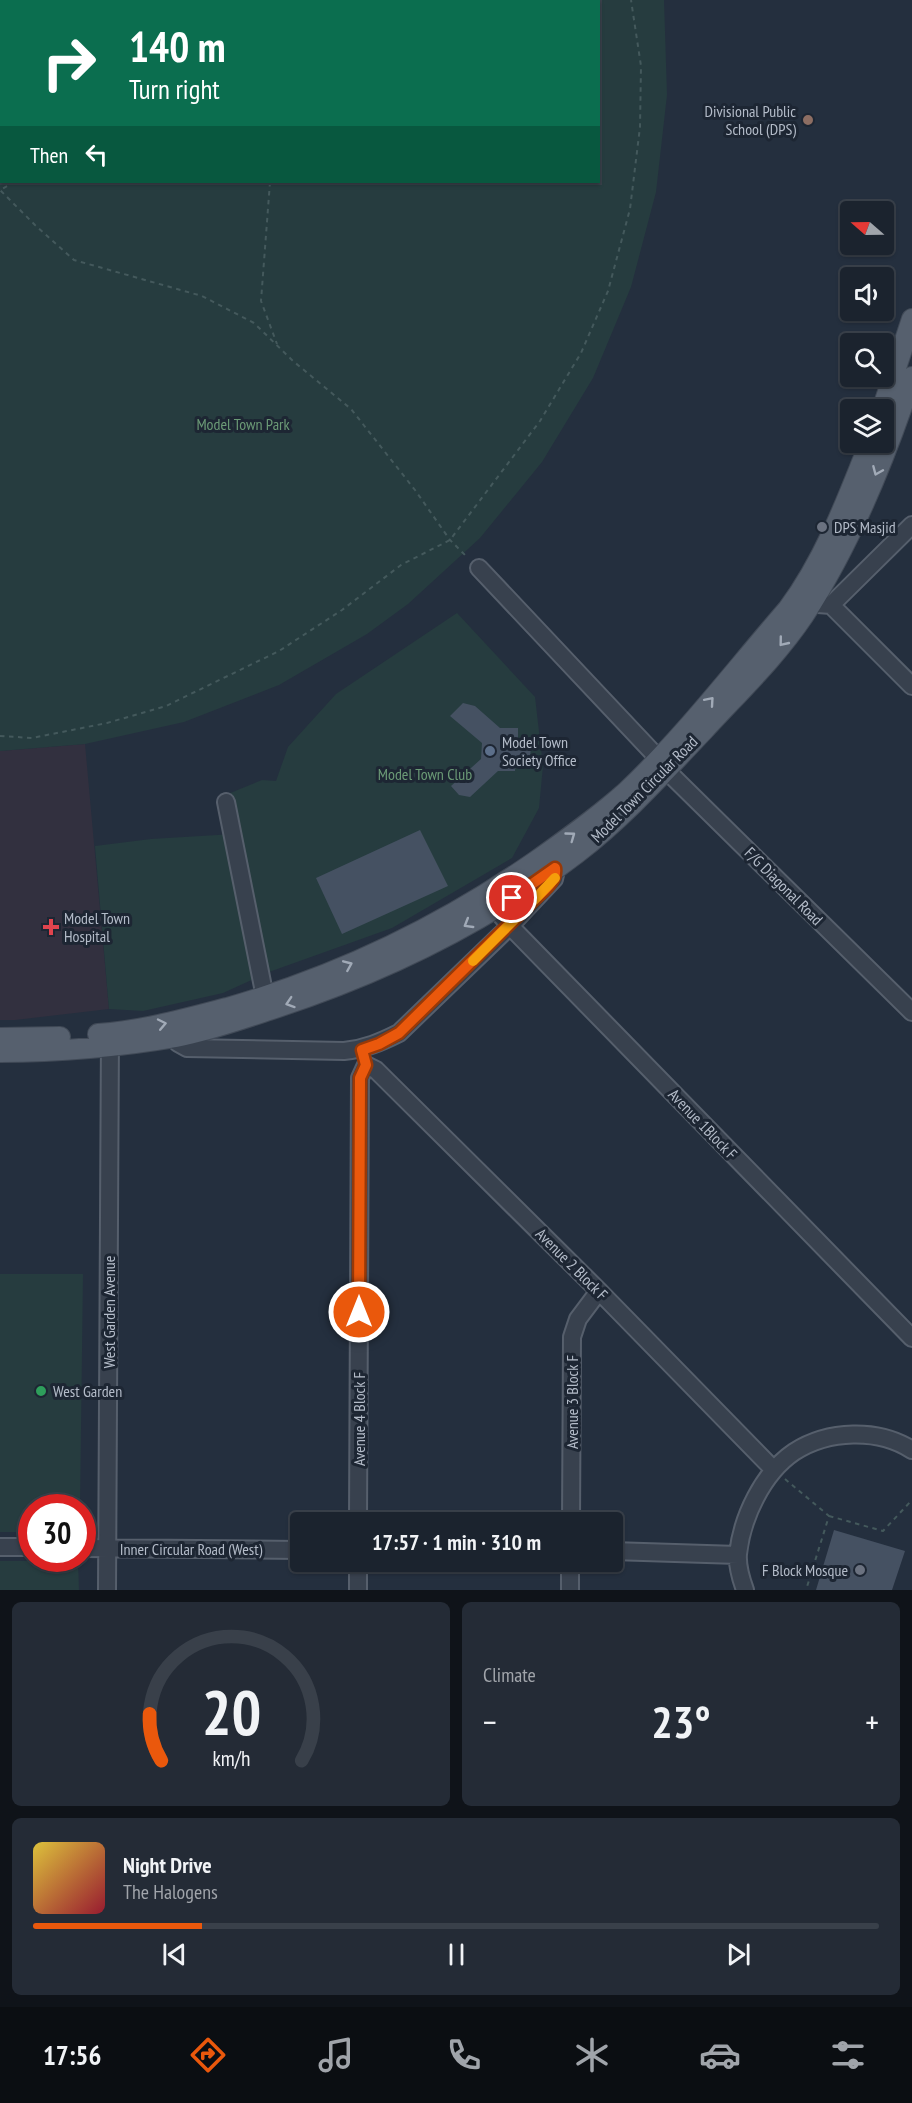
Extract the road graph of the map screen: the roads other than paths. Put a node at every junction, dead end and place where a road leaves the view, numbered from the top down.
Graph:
1 (912, 319) edge
2 (912, 377) edge
3 (886, 399) edge
4 (865, 453) edge
5 (912, 525) edge
6 (479, 568) road end
7 (815, 599) junction
8 (912, 686) edge
9 (662, 764) junction
10 (226, 802) dead end
11 (551, 861) junction
12 (495, 908) junction
13 (510, 926) junction
14 (266, 997) junction
15 (912, 1012) edge
16 (178, 1036) junction
17 (0, 1038) edge
18 (110, 1040) junction
19 (0, 1052) edge
20 (364, 1057) junction
21 (599, 1291) junction
22 (912, 1338) edge
23 (912, 1450) edge
24 (774, 1470) junction
25 (358, 1512) edge
26 (571, 1512) edge
27 (0, 1547) edge
28 (18, 1547) edge
29 (96, 1548) edge
30 (107, 1548) junction
31 (290, 1550) edge
32 (623, 1551) edge
33 (738, 1555) junction
34 (358, 1572) edge
35 (570, 1572) edge
36 (107, 1590) edge
37 (358, 1590) edge
38 (570, 1590) edge
39 (745, 1590) edge

1 - 3 main road
2 -> 7 main road, Model Town Circular Road
4 - 7 main road, Model Town Circular Road
5 - 7 street
6 - 9 street, F/G Diagonal Road
7 - 8 street
7 - 9 main road, Model Town Circular Road
9 - 11 main road, Model Town Circular Road
9 - 15 street, F/G Diagonal Road
10 - 14 street
11 - 12 main road, Model Town Circular Road
11 - 13 street
14 -> 11 main road, Model Town Circular Road
12 - 13 street, Avenue 1Block F
12 -> 16 main road, Model Town Circular Road
13 - 20 street
13 - 22 street, Avenue 1Block F
18 -> 14 main road, Model Town Circular Road
16 - 18 main road, Model Town Circular Road
16 - 20 street
17 - 18 main road, Model Town Circular Road
18 - 19 main road, Model Town Circular Road
18 - 30 street, West Garden Avenue
20 - 21 street, Avenue 2 Block F
20 - 25 street, Avenue 4 Block F
21 - 24 street, Avenue 2 Block F
21 - 26 street, Avenue 3 Block F
23 - 24 street
24 - 33 street
27 - 28 street
29 - 30 street, Inner Circular Road (West)
30 - 31 street, Inner Circular Road (West)
30 - 36 street, West Garden Avenue
32 - 33 street
33 - 39 street
34 - 37 street
35 - 38 street

